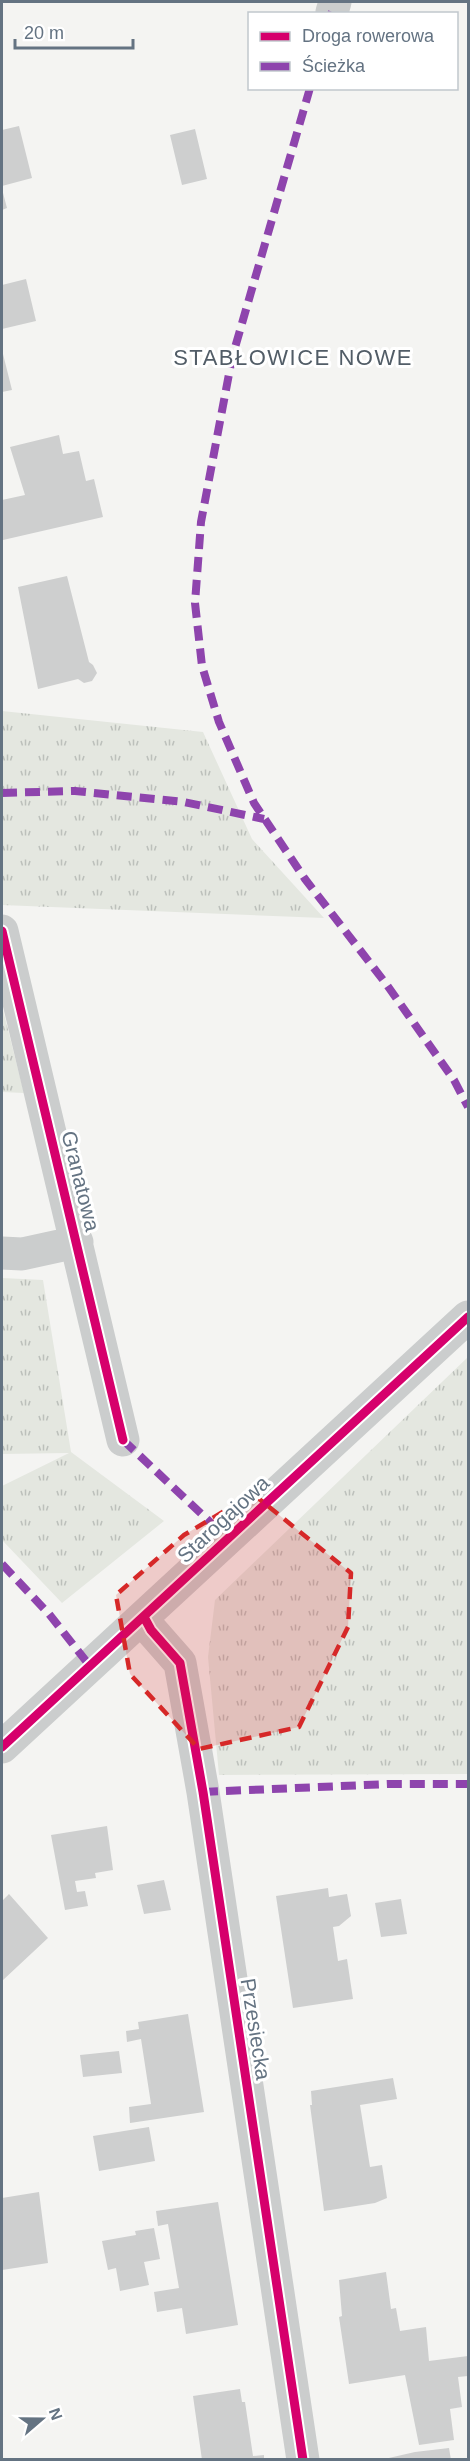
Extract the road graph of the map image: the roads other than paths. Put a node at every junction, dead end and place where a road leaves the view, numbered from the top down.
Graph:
1 (2, 931) edge
2 (77, 1242) junction
3 (2, 1253) edge
4 (468, 1317) edge
5 (123, 1440) dead end
6 (144, 1617) junction
7 (2, 1748) edge
8 (303, 2460) edge

1 - 2 street, Granatowa
2 - 3 street
2 - 5 street, Granatowa
4 - 6 street, Starogajowa
6 - 7 street, Starogajowa
6 - 8 street, Przesiecka

